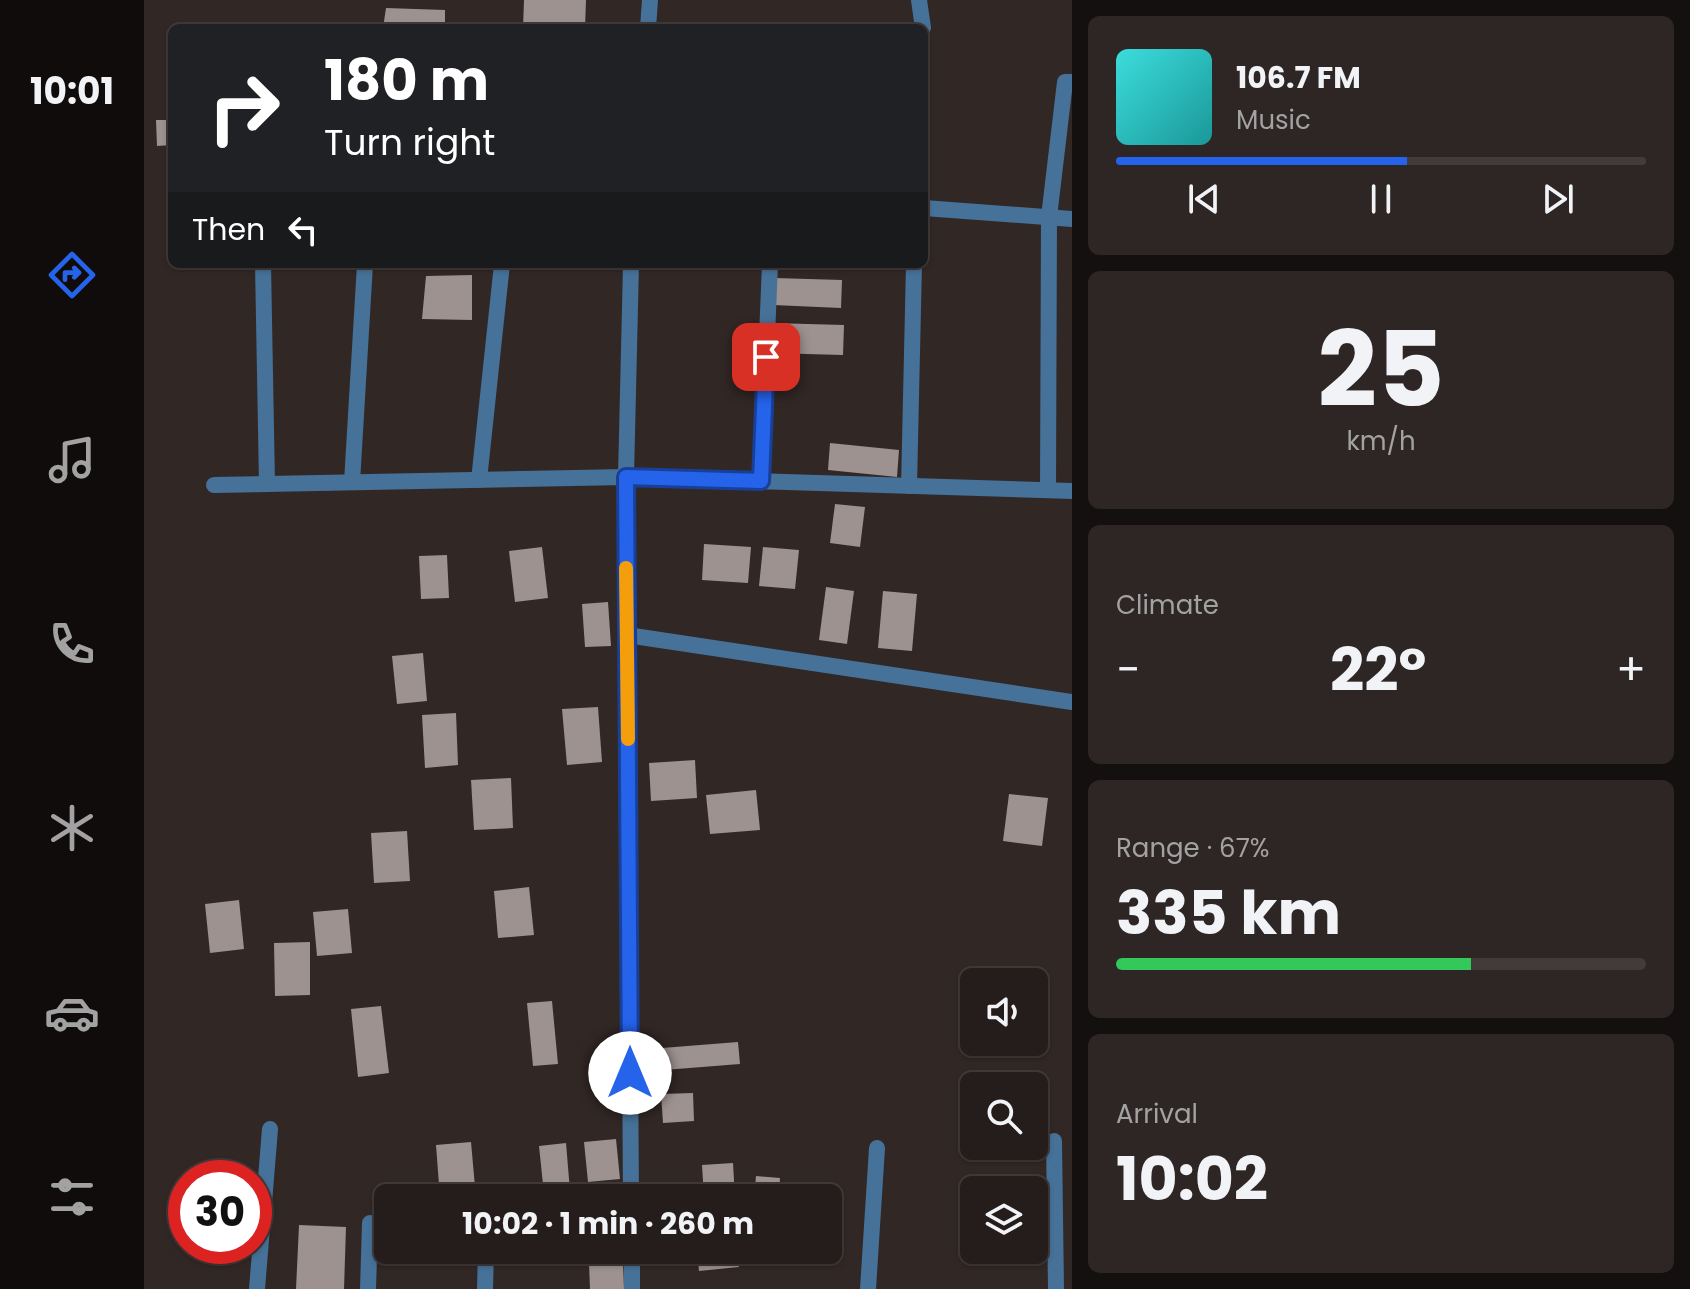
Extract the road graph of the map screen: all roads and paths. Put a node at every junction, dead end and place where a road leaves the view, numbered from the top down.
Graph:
1 (650, 0) edge
2 (919, 0) edge
3 (648, 24) edge
4 (922, 24) edge
5 (1072, 82) edge
6 (928, 208) edge
7 (1049, 217) junction
8 (1072, 219) edge
9 (263, 268) edge
10 (365, 268) edge
11 (502, 268) edge
12 (631, 268) edge
13 (770, 268) edge
14 (914, 268) edge
15 (626, 477) junction
16 (479, 480) junction
17 (761, 481) junction
18 (352, 482) junction
19 (267, 484) junction
20 (214, 485) dead end
21 (909, 486) junction
22 (1048, 490) junction
23 (1072, 491) edge
24 (627, 635) junction
25 (1072, 702) edge
26 (270, 1129) dead end
27 (1054, 1141) dead end
28 (877, 1148) dead end
29 (631, 1184) edge
30 (370, 1223) dead end
31 (486, 1264) edge
32 (632, 1264) edge
33 (257, 1289) edge
34 (368, 1289) edge
35 (485, 1289) edge
36 (632, 1289) edge
37 (868, 1289) edge
38 (1056, 1289) edge

1 - 3 street
2 - 4 street
5 - 7 street
6 - 7 street
7 - 8 street
7 - 22 street
9 - 19 street
10 - 18 street
11 - 16 street
12 - 15 street
13 - 17 street
14 - 21 street
15 - 16 street
15 - 17 street
15 - 24 street
16 - 18 street
17 - 21 street
18 - 19 street
19 - 20 street
21 - 22 street
22 - 23 street
24 - 25 street
24 - 29 street
26 - 33 street
27 - 38 street
28 - 37 street
30 - 34 street
31 - 35 street
32 - 36 street

